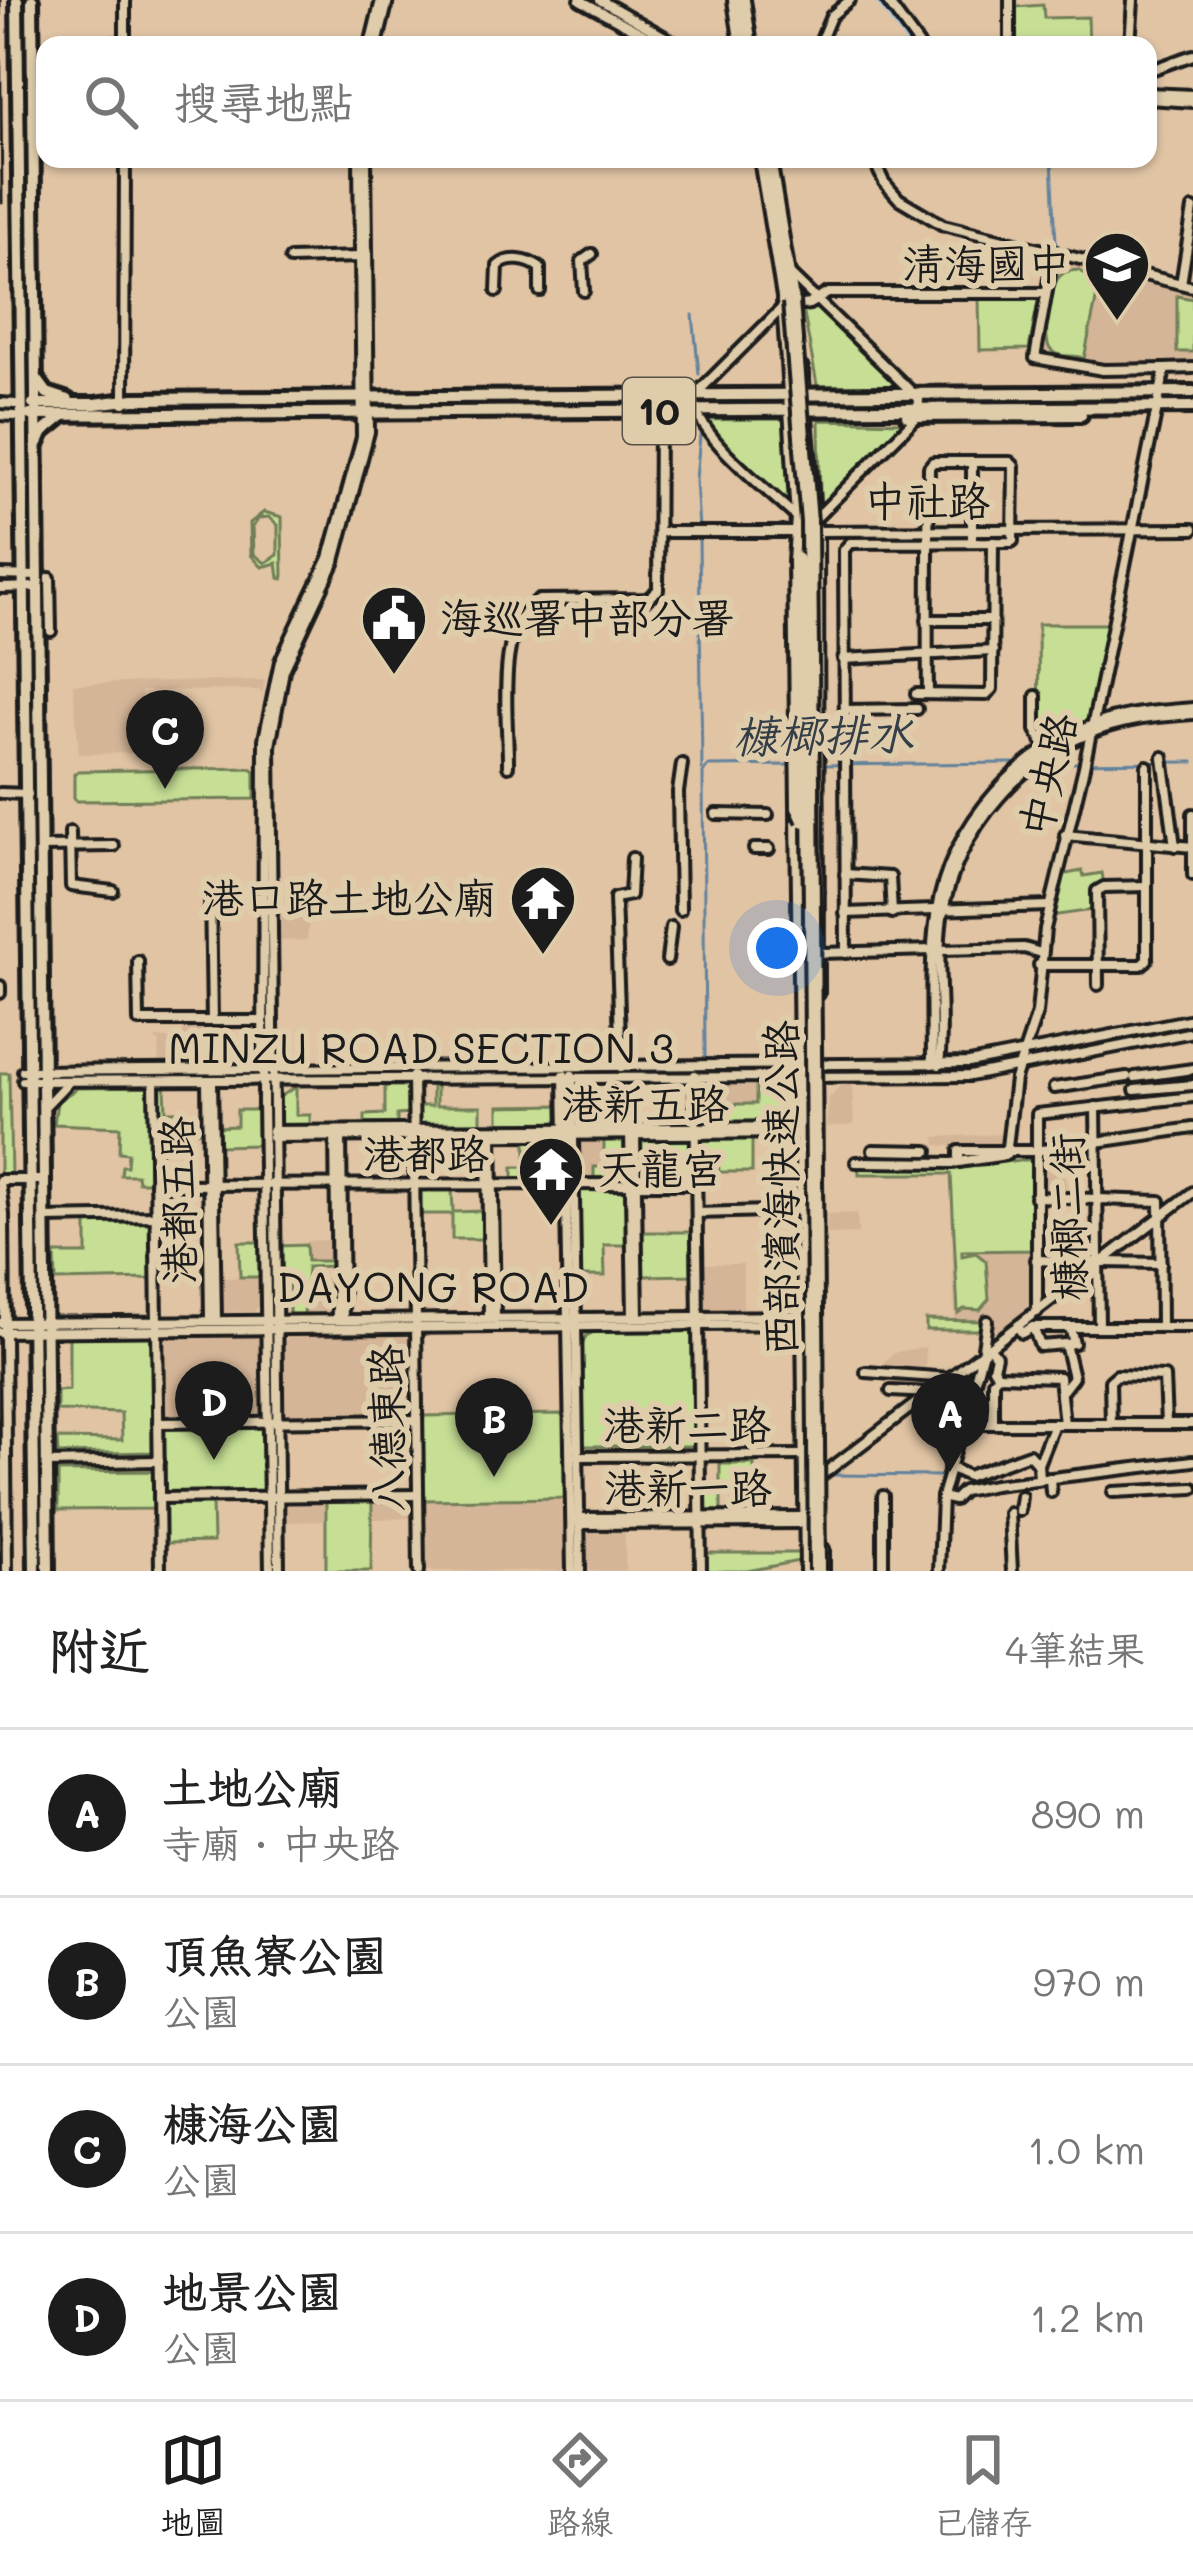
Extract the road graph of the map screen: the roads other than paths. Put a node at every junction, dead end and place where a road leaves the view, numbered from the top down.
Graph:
1 (22, 0) edge
2 (125, 0) edge
3 (385, 0) edge
4 (580, 0) edge
5 (600, 0) edge
6 (738, 0) edge
7 (850, 0) edge
8 (886, 0) edge
9 (1010, 0) edge
10 (1133, 0) edge
11 (124, 36) edge
12 (376, 36) edge
13 (646, 36) edge
14 (663, 36) edge
15 (744, 36) edge
16 (822, 36) edge
17 (912, 36) edge
18 (1010, 36) edge
19 (1131, 36) edge
20 (1193, 55) edge
21 (1157, 68) edge
22 (1157, 96) edge
23 (36, 98) edge
24 (1193, 98) edge
25 (38, 168) edge
26 (125, 168) edge
27 (362, 168) edge
28 (362, 168) edge
29 (766, 168) edge
30 (766, 168) edge
31 (767, 168) edge
32 (767, 168) edge
33 (878, 168) edge
34 (1193, 209) edge
35 (1054, 251) junction
36 (592, 254) dead end
37 (360, 257) junction
38 (290, 259) dead end
39 (790, 274) junction
40 (1181, 284) junction
41 (1193, 287) edge
42 (497, 291) dead end
43 (540, 291) dead end
44 (584, 291) dead end
45 (1046, 293) junction
46 (816, 300) junction
47 (795, 307) junction
48 (782, 308) junction
49 (364, 314) junction
50 (1165, 368) junction
51 (1193, 368) edge
52 (34, 374) junction
53 (1193, 395) edge
54 (1160, 402) junction
55 (0, 403) edge
56 (95, 404) junction
57 (917, 404) junction
58 (791, 406) junction
59 (807, 406) junction
60 (695, 407) junction
61 (125, 409) junction
62 (365, 409) junction
63 (26, 410) junction
64 (1193, 410) edge
65 (0, 415) edge
66 (64, 415) junction
67 (659, 417) junction
68 (36, 446) junction
69 (972, 462) junction
70 (796, 517) junction
71 (1135, 529) junction
72 (1193, 529) edge
73 (815, 530) junction
74 (929, 530) junction
75 (971, 530) junction
76 (1014, 530) junction
77 (661, 532) junction
78 (796, 535) junction
79 (929, 542) junction
80 (972, 542) junction
81 (993, 542) junction
82 (796, 560) joint
83 (0, 575) edge
84 (31, 581) junction
85 (0, 588) edge
86 (36, 605) junction
87 (927, 620) junction
88 (992, 620) junction
89 (51, 632) dead end
90 (993, 651) junction
91 (928, 654) junction
92 (843, 658) junction
93 (916, 694) dead end
94 (928, 694) junction
95 (1036, 695) dead end
96 (917, 709) dead end
97 (844, 710) junction
98 (1193, 711) edge
99 (1090, 730) junction
100 (1046, 749) junction
101 (1164, 761) dead end
102 (266, 764) junction
103 (682, 764) dead end
104 (817, 765) junction
105 (508, 766) dead end
106 (1147, 766) dead end
107 (1166, 782) junction
108 (1147, 783) junction
109 (0, 794) edge
110 (29, 794) junction
111 (716, 814) dead end
112 (768, 814) dead end
113 (1192, 814) edge
114 (805, 820) junction
115 (70, 832) dead end
116 (1065, 836) junction
117 (1147, 842) junction
118 (70, 846) junction
119 (114, 846) dead end
120 (1175, 846) junction
121 (40, 847) junction
122 (1193, 848) edge
123 (754, 849) dead end
124 (769, 849) dead end
125 (632, 858) dead end
126 (845, 874) junction
127 (1193, 875) edge
128 (1147, 886) junction
129 (210, 889) dead end
130 (113, 890) dead end
131 (1050, 906) junction
132 (941, 908) junction
133 (680, 910) dead end
134 (845, 913) junction
135 (892, 913) junction
136 (671, 927) dead end
137 (816, 948) junction
138 (936, 950) junction
139 (846, 953) junction
140 (1041, 953) junction
141 (667, 960) dead end
142 (138, 961) dead end
143 (1039, 965) junction
144 (1097, 965) junction
145 (1098, 985) dead end
146 (819, 992) junction
147 (1193, 1019) edge
148 (212, 1021) junction
149 (263, 1021) junction
150 (1193, 1032) edge
151 (1023, 1053) junction
152 (936, 1064) junction
153 (1019, 1066) junction
154 (621, 1067) junction
155 (808, 1067) junction
156 (1193, 1069) edge
157 (695, 1072) junction
158 (568, 1073) junction
159 (267, 1074) junction
160 (413, 1074) junction
161 (154, 1075) junction
162 (33, 1076) junction
163 (766, 1076) junction
164 (820, 1076) junction
165 (930, 1076) junction
166 (210, 1080) junction
167 (69, 1081) junction
168 (1193, 1084) edge
169 (1054, 1088) dead end
170 (1136, 1090) dead end
171 (1193, 1097) edge
172 (1096, 1107) junction
173 (801, 1110) junction
174 (43, 1112) junction
175 (1193, 1128) edge
176 (801, 1130) junction
177 (633, 1131) junction
178 (696, 1131) junction
179 (490, 1132) junction
180 (569, 1132) junction
181 (338, 1133) junction
182 (414, 1133) junction
183 (272, 1134) junction
184 (1097, 1142) junction
185 (903, 1148) junction
186 (873, 1150) dead end
187 (928, 1150) dead end
188 (1035, 1151) junction
189 (1006, 1152) junction
190 (856, 1162) dead end
191 (903, 1162) junction
192 (34, 1180) junction
193 (0, 1181) edge
194 (414, 1184) junction
195 (490, 1184) junction
196 (570, 1184) junction
197 (633, 1184) junction
198 (696, 1184) junction
199 (155, 1185) junction
200 (211, 1185) junction
201 (269, 1185) junction
202 (338, 1185) junction
203 (1193, 1192) edge
204 (1035, 1197) junction
205 (1098, 1200) junction
206 (802, 1210) junction
207 (697, 1213) junction
208 (156, 1216) junction
209 (44, 1218) junction
210 (1160, 1218) junction
211 (1036, 1260) junction
212 (1161, 1263) junction
213 (1100, 1264) junction
214 (1037, 1312) junction
215 (636, 1317) junction
216 (492, 1319) junction
217 (213, 1320) junction
218 (340, 1320) junction
219 (803, 1320) junction
220 (822, 1320) junction
221 (698, 1321) junction
222 (986, 1321) dead end
223 (572, 1322) junction
224 (271, 1324) junction
225 (416, 1324) junction
226 (157, 1325) junction
227 (1099, 1326) junction
228 (1161, 1326) junction
229 (35, 1327) junction
230 (1018, 1327) junction
231 (1033, 1327) junction
232 (1070, 1327) junction
233 (1193, 1327) edge
234 (3, 1328) edge
235 (1065, 1344) junction
236 (986, 1352) junction
237 (866, 1372) dead end
238 (998, 1375) junction
239 (952, 1378) junction
240 (891, 1391) dead end
241 (1062, 1392) junction
242 (932, 1394) junction
243 (417, 1420) junction
244 (273, 1422) junction
245 (158, 1423) junction
246 (962, 1424) junction
247 (993, 1424) junction
248 (1059, 1424) junction
249 (1111, 1424) junction
250 (1166, 1424) junction
251 (1193, 1424) edge
252 (700, 1455) junction
253 (804, 1455) junction
254 (574, 1456) junction
255 (1193, 1460) edge
256 (159, 1461) junction
257 (47, 1463) junction
258 (1041, 1472) junction
259 (947, 1474) junction
260 (823, 1477) junction
261 (804, 1478) junction
262 (1193, 1488) edge
263 (1051, 1492) dead end
264 (1113, 1492) dead end
265 (418, 1495) junction
266 (883, 1496) dead end
267 (1021, 1496) dead end
268 (273, 1497) junction
269 (942, 1497) junction
270 (160, 1498) junction
271 (700, 1520) junction
272 (805, 1520) junction
273 (575, 1521) junction
274 (8, 1571) edge
275 (38, 1571) edge
276 (160, 1571) edge
277 (275, 1571) edge
278 (419, 1571) edge
279 (576, 1571) edge
280 (701, 1571) edge
281 (814, 1571) edge
282 (884, 1571) edge
283 (939, 1571) edge
284 (1012, 1571) edge

1 - 23 main road
1 - 63 main road
2 - 11 street
3 - 12 street
4 - 13 street
5 - 14 street
6 - 15 highway
7 - 16 street
8 - 17 street
9 - 18 street
10 - 19 street
20 - 21 street
22 - 24 street
25 - 52 main road
26 - 61 street
27 - 37 street
28 - 49 street
29 - 48 street
30 - 114 highway, 西部濱海快速公路, bridge
31 - 39 street
32 - 137 highway, 西部濱海快速公路, bridge
33 - 35 street
34 - 40 street
35 - 40 street
35 - 45 street
36 - 44 street
37 - 38 street
37 - 49 street
39 - 46 street
39 - 47 street
40 - 41 street
42 - 43 street
45 - 46 street
45 - 50 street
46 - 47 street
46 - 57 street
47 - 48 street
47 - 59 street
48 - 58 street
48 - 60 street
49 - 62 street
50 - 51 street
50 - 54 street, 中央路
52 - 56 main road
52 - 63 main road
53 - 54 main road
54 - 57 main road, 10
54 - 64 main road
54 - 71 street, 中央路
55 - 63 street
56 - 61 main road, 10
56 - 63 main road, 10
57 - 59 main road, 10
57 - 73 street
58 - 59 main road, 10
58 - 60 main road, 10
58 - 70 street
59 - 73 street
60 - 62 main road, 10
60 - 67 main road
60 - 70 street
61 - 62 main road, 10
61 - 66 main road, 10
62 - 67 main road
62 - 102 street
63 - 65 street
63 - 66 main road, 10
63 - 68 main road
63 - 84 main road
66 - 68 main road
67 - 77 street
68 - 84 main road
69 - 74 street, 中社路
69 - 75 street
69 - 76 street
70 - 78 street
71 - 72 street, 中社路
71 - 76 street, 中社路
71 - 99 street, 中央路
73 - 74 street, 中社路
73 - 78 street, 中社路
73 - 104 street
73 - 137 highway, bridge
74 - 75 street, 中社路
74 - 79 street, 中社路
75 - 76 street, 中社路
75 - 80 street
76 - 81 street
77 - 78 street, 中社路
77 - 105 street
78 - 82 street
78 - 155 street
79 - 80 street
79 - 87 street, 中社路
79 - 92 street
80 - 81 street
81 - 88 street
82 - 114 highway, bridge
83 - 84 street
84 - 85 street
84 - 86 main road
84 - 86 street
86 - 89 street
86 - 110 main road
87 - 88 street
87 - 91 street, 中社路
88 - 90 street
90 - 91 street
90 - 94 street
91 - 92 street
91 - 94 street, 中社路
92 - 97 street
93 - 94 street
95 - 100 street
96 - 97 street
97 - 126 street
98 - 99 street
99 - 100 street
99 - 116 street, 中央路
99 - 132 street
100 - 132 street
101 - 107 street
102 - 149 street
102 - 159 street
103 - 133 street
104 - 137 street
104 - 146 street
106 - 108 street
107 - 108 street
107 - 120 street
108 - 117 street
109 - 110 street
110 - 121 main road
110 - 162 main road
111 - 112 street
113 - 122 street
114 - 281 highway, 西部濱海快速公路, bridge
115 - 118 street
116 - 117 street
116 - 131 street, 中央路
117 - 120 street
117 - 128 street
118 - 119 street
118 - 121 street
118 - 130 street
120 - 122 street
121 - 162 main road
122 - 127 street
123 - 124 street
125 - 154 street
126 - 134 street
126 - 135 street
128 - 144 street
128 - 144 street
129 - 148 street
131 - 132 street
131 - 140 street, 中央路
132 - 135 street
132 - 138 street
134 - 135 street
134 - 139 street
136 - 141 street
137 - 139 street
137 - 146 street
137 - 281 highway, 西部濱海快速公路, bridge
138 - 139 street
138 - 140 street
138 - 152 street
140 - 143 street, 中央路
142 - 148 street
143 - 144 street
143 - 151 street, 中央路
144 - 145 street
146 - 155 street
147 - 151 street
148 - 149 street
149 - 159 street
150 - 153 street, MINZU ROAD SECTION 3
151 - 152 street
151 - 153 street, 中央路
152 - 155 street
152 - 165 street
153 - 165 street, MINZU ROAD SECTION 3
153 - 189 street, 中央路
154 - 157 street, MINZU ROAD SECTION 3
154 - 158 street, MINZU ROAD SECTION 3
155 - 157 street, MINZU ROAD SECTION 3
155 - 163 street, MINZU ROAD SECTION 3
155 - 164 street, MINZU ROAD SECTION 3
155 - 164 street
155 - 173 street
156 - 169 street
157 - 158 street, MINZU ROAD SECTION 3
157 - 163 street, MINZU ROAD SECTION 3
157 - 178 street
158 - 160 street, MINZU ROAD SECTION 3
158 - 180 street
159 - 160 street, MINZU ROAD SECTION 3
159 - 161 street, MINZU ROAD SECTION 3
159 - 166 street, MINZU ROAD SECTION 3
159 - 183 street
159 - 201 street
160 - 182 street, 八德東路
161 - 162 street, MINZU ROAD SECTION 3
161 - 166 street, MINZU ROAD SECTION 3
161 - 167 street, MINZU ROAD SECTION 3
161 - 199 street
162 - 167 street, MINZU ROAD SECTION 3
162 - 174 main road
162 - 192 main road
163 - 173 street
164 - 165 street, MINZU ROAD SECTION 3
164 - 220 street
166 - 200 street, 港都五路
167 - 174 street
168 - 170 street
171 - 172 street
172 - 184 street, 槺榔二街
172 - 188 street
173 - 176 street
174 - 192 main road
175 - 184 street
176 - 178 street, 港新五路
176 - 206 street
177 - 178 street, 港新五路
177 - 180 street, 港新五路
177 - 197 street
178 - 198 street
179 - 180 street, 港新五路
179 - 182 street, 港新五路
179 - 195 street
180 - 196 street
181 - 182 street, 港新五路
181 - 183 street, 港新五路
181 - 202 street
182 - 194 street, 八德東路
183 - 201 street
184 - 188 street
184 - 205 street, 槺榔二街
185 - 186 street
185 - 187 street
185 - 191 street
188 - 189 street
188 - 204 street
189 - 191 street
190 - 191 street
192 - 193 street
192 - 209 main road
192 - 229 main road
193 - 234 street
194 - 195 street, 港都路
194 - 202 street, 港都路
194 - 225 street, 八德東路
195 - 196 street, 港都路
195 - 216 street
196 - 197 street, 港都路
196 - 223 street
197 - 198 street, 港都路
197 - 215 street
198 - 207 street
199 - 200 street, 港都路
199 - 208 street
200 - 201 street, 港都路
200 - 217 street, 港都五路
201 - 202 street, 港都路
201 - 224 street
202 - 218 street
203 - 210 street
204 - 205 street
204 - 211 street
205 - 210 street
205 - 213 street, 槺榔二街
206 - 207 street
206 - 219 street
207 - 221 street
208 - 209 street
208 - 226 street
209 - 229 main road
210 - 212 street
210 - 213 street
211 - 213 street
211 - 214 street
212 - 213 street
212 - 228 street
213 - 214 street
213 - 227 street, 槺榔二街
214 - 230 street
215 - 221 street, DAYONG ROAD
215 - 223 street, DAYONG ROAD
216 - 223 street, DAYONG ROAD
216 - 225 street, DAYONG ROAD
217 - 224 street, DAYONG ROAD
217 - 226 street, DAYONG ROAD
218 - 224 street, DAYONG ROAD
218 - 225 street, DAYONG ROAD
219 - 220 street, DAYONG ROAD
219 - 221 street, DAYONG ROAD
219 - 253 street
220 - 260 street
221 - 223 street, DAYONG ROAD
221 - 252 street
222 - 236 street
223 - 225 street, DAYONG ROAD
223 - 254 street
224 - 225 street, DAYONG ROAD
224 - 226 street, DAYONG ROAD
224 - 244 street
225 - 243 street, 八德東路
226 - 229 street, DAYONG ROAD
226 - 245 street
227 - 228 street
227 - 232 street
228 - 233 street
229 - 234 street, DAYONG ROAD
229 - 257 main road
229 - 275 main road
230 - 231 street
230 - 236 street
231 - 232 street
231 - 235 street
232 - 235 street
234 - 274 street
235 - 241 street
236 - 238 street
236 - 239 street
236 - 246 street
237 - 239 street
238 - 241 street
238 - 247 street
239 - 242 street
240 - 242 street
241 - 248 street
242 - 260 street
243 - 244 street
243 - 265 street, 八德東路
244 - 245 street
244 - 268 street
245 - 256 street
246 - 247 street
246 - 259 street
247 - 248 street
248 - 249 street
248 - 258 street
249 - 250 street
249 - 250 street
250 - 251 street
252 - 253 street, 港新二路
252 - 254 street, 港新二路
252 - 271 street
253 - 261 street
254 - 273 street
255 - 258 street
256 - 257 street
256 - 270 street
257 - 275 main road
258 - 259 street
258 - 263 street
258 - 269 street
259 - 269 street
260 - 261 street
260 - 281 street
261 - 272 street
262 - 264 street
265 - 268 street
265 - 278 street, 八德東路
266 - 282 street
267 - 284 street
268 - 270 street
268 - 277 street
269 - 283 street
270 - 276 street
271 - 272 street, 港新一路
271 - 273 street, 港新一路
271 - 280 street
272 - 281 street
273 - 279 street

